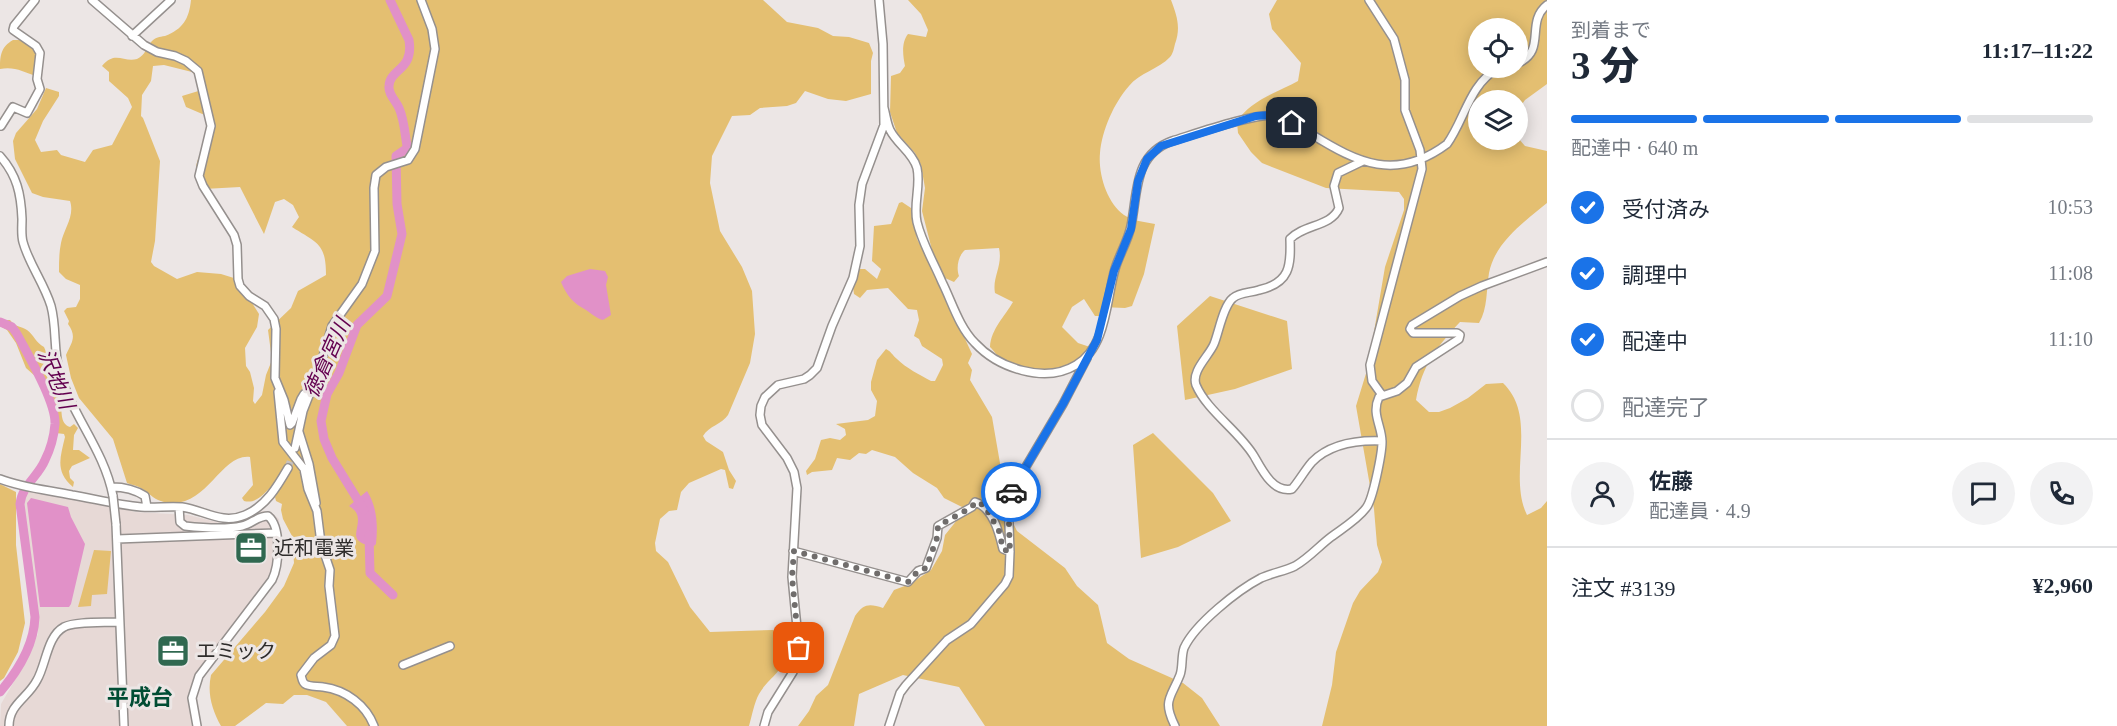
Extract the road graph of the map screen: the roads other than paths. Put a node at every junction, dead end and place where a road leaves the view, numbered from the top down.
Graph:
1 (35, 0) edge
2 (92, 0) edge
3 (171, 0) edge
4 (421, 0) edge
5 (879, 0) edge
6 (1370, 0) edge
7 (1547, 5) edge
8 (132, 36) junction
9 (1528, 57) edge
10 (1485, 78) edge
11 (885, 108) junction
12 (3, 127) edge
13 (0, 156) edge
14 (1421, 158) junction
15 (1363, 161) junction
16 (1547, 262) edge
17 (1091, 351) junction
18 (277, 387) junction
19 (309, 395) junction
20 (1382, 395) junction
21 (299, 430) junction
22 (1382, 441) junction
23 (295, 448) tunnel mouth
24 (288, 468) tunnel mouth
25 (0, 479) edge
26 (112, 487) junction
27 (147, 507) junction
28 (179, 507) junction
29 (317, 512) junction
30 (276, 533) junction
31 (117, 540) junction
32 (794, 551) junction
33 (1010, 552) junction
34 (119, 622) junction
35 (450, 646) dead end
36 (403, 665) dead end
37 (9, 726) edge
38 (124, 726) edge
39 (197, 726) edge
40 (374, 726) edge
41 (764, 726) edge
42 (890, 726) edge
43 (1175, 726) edge

1 - 12 street
2 - 8 street
3 - 8 street
4 - 19 street
5 - 11 street
6 - 14 street
7 - 9 street
8 - 18 street
10 - 14 street
11 - 17 street
11 - 32 street
13 - 26 street
14 - 15 street
14 - 20 street
15 - 17 street
15 - 22 street
16 - 20 street
17 - 33 street
18 - 19 street
18 - 29 street
19 - 21 street
20 - 22 street
21 - 23 street
21 - 29 street
22 - 43 street
24 - 28 street
25 - 27 street
26 - 27 street
26 - 31 street, bridge
27 - 28 street
28 - 30 street
29 - 40 street
30 - 31 street
30 - 39 street
31 - 34 street
32 - 33 street
32 - 41 street
33 - 42 street
34 - 37 street
34 - 38 street
35 - 36 street

